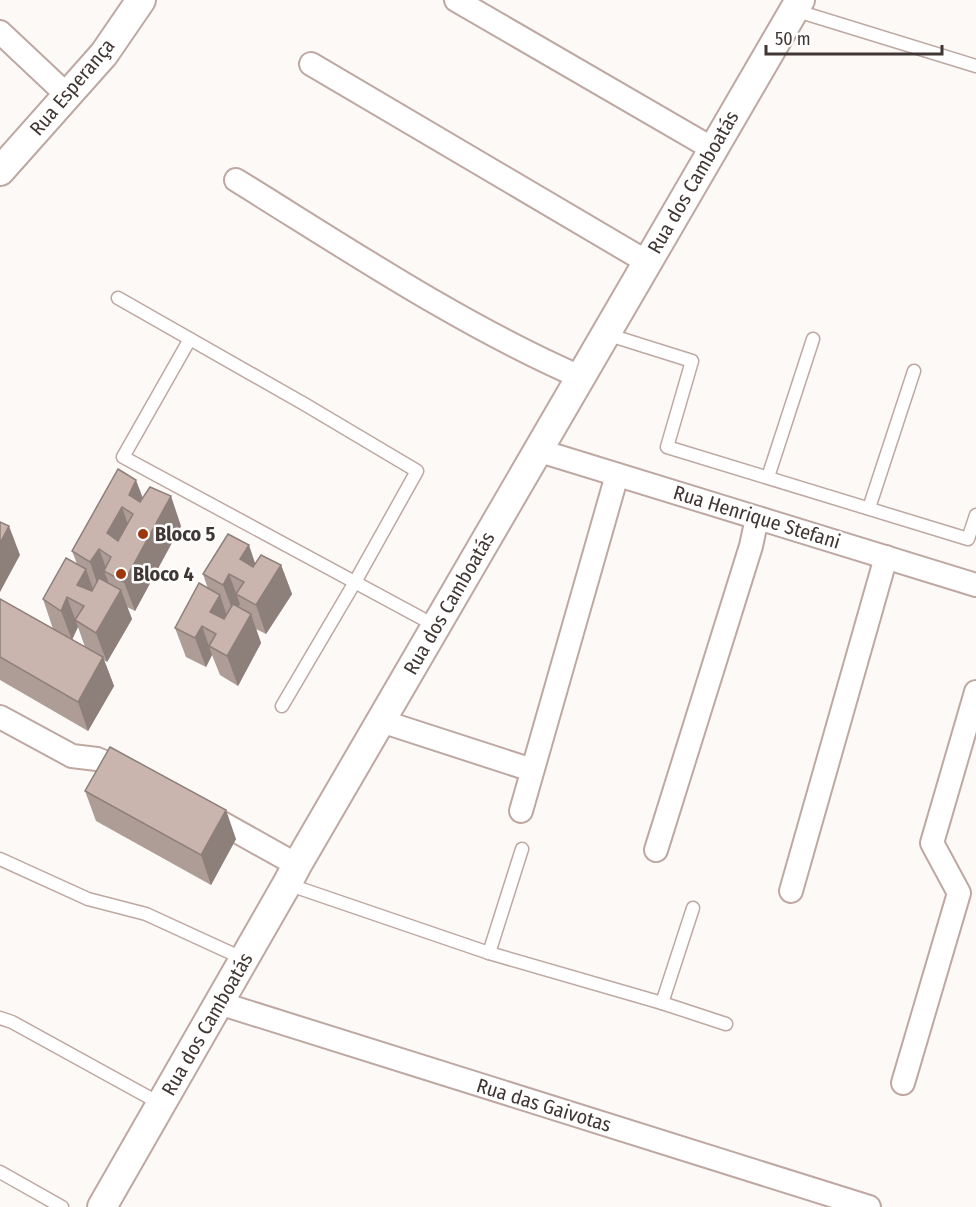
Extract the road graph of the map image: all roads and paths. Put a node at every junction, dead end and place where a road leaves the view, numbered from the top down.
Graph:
1 (141, 0) edge
2 (456, 0) edge
3 (797, 5) edge
4 (0, 32) edge
5 (311, 64) dead end
6 (976, 66) edge
7 (67, 95) junction
8 (713, 149) junction
9 (0, 171) edge
10 (236, 180) dead end
11 (647, 262) junction
12 (118, 298) dead end
13 (605, 333) junction
14 (190, 339) junction
15 (813, 339) dead end
16 (914, 371) dead end
17 (579, 377) junction
18 (537, 450) junction
19 (617, 474) junction
20 (768, 477) junction
21 (868, 508) junction
22 (976, 515) edge
23 (757, 518) junction
24 (886, 557) junction
25 (355, 582) junction
26 (976, 585) edge
27 (436, 626) junction
28 (976, 692) edge
29 (282, 706) dead end
30 (0, 717) edge
31 (381, 721) junction
32 (532, 770) junction
33 (147, 781) edge
34 (187, 803) edge
35 (521, 811) dead end
36 (522, 849) dead end
37 (656, 849) dead end
38 (0, 859) edge
39 (292, 874) junction
40 (791, 891) dead end
41 (693, 908) dead end
42 (489, 952) junction
43 (244, 959) junction
44 (662, 1003) junction
45 (219, 1004) junction
46 (0, 1018) edge
47 (726, 1024) dead end
48 (903, 1083) dead end
49 (161, 1104) junction
50 (0, 1172) edge
51 (110, 1205) edge
52 (62, 1207) edge
53 (869, 1207) edge

1 - 7 street, Rua Esperança
2 - 8 street
3 - 6 lane
3 - 8 street, Rua dos Camboatás
4 - 7 street
5 - 11 street
7 - 9 street, Rua Esperança
8 - 11 street, Rua dos Camboatás
10 - 17 street
11 - 13 street, Rua dos Camboatás
12 - 14 lane
13 - 17 street, Rua dos Camboatás
13 - 20 lane
14 - 25 lane
14 - 25 lane
15 - 20 lane
16 - 21 lane
17 - 18 street, Rua dos Camboatás
18 - 19 street, Rua Henrique Stefani
18 - 27 street, Rua dos Camboatás
19 - 23 street, Rua Henrique Stefani
19 - 32 street
20 - 21 lane
21 - 22 lane
23 - 24 street, Rua Henrique Stefani
23 - 37 street
24 - 26 street, Rua Henrique Stefani
24 - 40 street
25 - 27 lane
25 - 29 lane
27 - 31 street, Rua dos Camboatás
28 - 48 street
30 - 33 street
31 - 32 street
31 - 39 street, Rua dos Camboatás
32 - 35 street
34 - 39 street
36 - 42 lane
38 - 43 lane
39 - 42 lane
39 - 43 street, Rua dos Camboatás
41 - 44 lane
42 - 44 lane
43 - 45 street, Rua dos Camboatás
44 - 47 lane
45 - 49 street, Rua dos Camboatás
45 - 53 street, Rua das Gaivotas
46 - 49 lane
49 - 51 street, Rua dos Camboatás
50 - 52 lane

